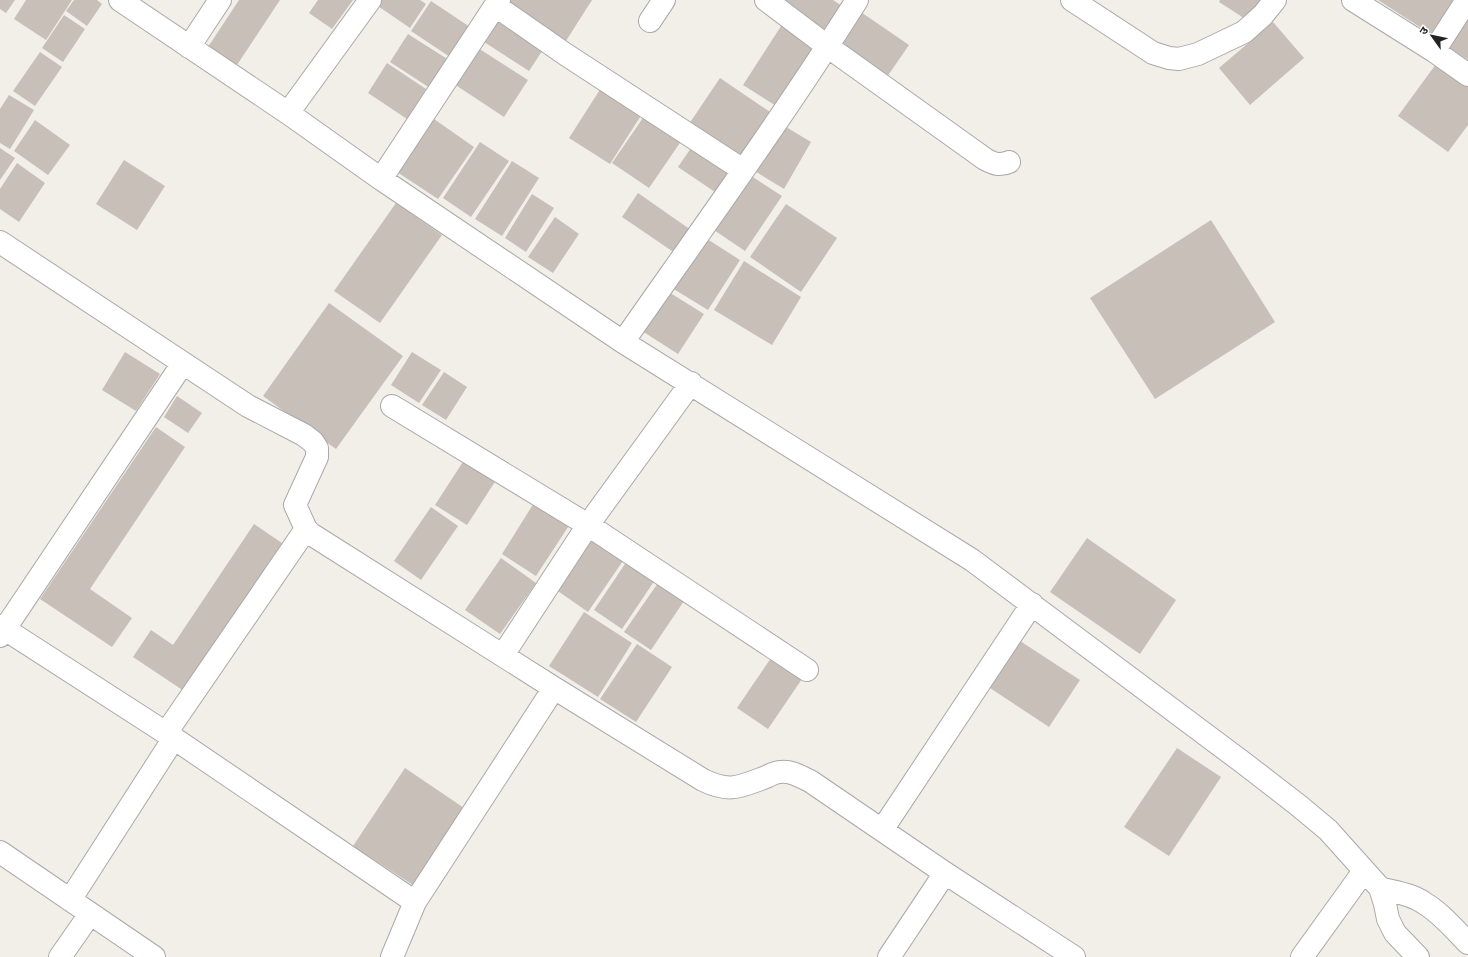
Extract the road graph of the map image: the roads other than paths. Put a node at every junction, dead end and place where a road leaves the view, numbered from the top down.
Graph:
1 (120, 0) edge
2 (220, 0) edge
3 (370, 0) edge
4 (664, 0) edge
5 (766, 0) edge
6 (857, 0) edge
7 (1072, 0) edge
8 (1275, 0) edge
9 (1353, 0) edge
10 (1467, 0) edge
11 (497, 3) edge
12 (650, 21) dead end
13 (828, 46) junction
14 (189, 47) junction
15 (1434, 51) junction
16 (1468, 75) edge
17 (288, 113) junction
18 (1010, 162) dead end
19 (744, 170) junction
20 (381, 180) junction
21 (0, 242) edge
22 (623, 342) junction
23 (183, 363) junction
24 (691, 384) junction
25 (392, 406) dead end
26 (588, 526) junction
27 (306, 529) junction
28 (1032, 604) junction
29 (2, 630) edge
30 (503, 655) junction
31 (807, 670) dead end
32 (554, 688) junction
33 (170, 736) junction
34 (882, 830) junction
35 (0, 852) edge
36 (1364, 871) junction
37 (945, 873) junction
38 (1380, 888) junction
39 (70, 900) junction
40 (415, 902) junction
41 (90, 914) junction
42 (1468, 943) edge
43 (60, 957) edge
44 (154, 957) edge
45 (392, 957) edge
46 (889, 957) edge
47 (1074, 957) edge
48 (1302, 957) edge
49 (1418, 957) edge

1 - 14 street
2 - 14 street
3 - 17 street
4 - 12 street
5 - 13 street
6 - 13 street
7 - 8 street
9 - 15 street
10 - 15 street
11 - 19 street
11 - 20 street
13 - 18 street
13 - 19 street
14 - 17 street
15 - 16 street
17 - 20 street
19 - 22 street
20 - 22 street
21 - 23 street
22 - 24 street
23 - 27 street
23 - 29 street
24 - 26 street
24 - 28 street
25 - 26 street
26 - 30 street
26 - 31 street
27 - 30 street
27 - 33 street
28 - 34 street
28 - 36 street
29 - 33 street
30 - 32 street
32 - 34 street
32 - 40 street
33 - 39 street
33 - 40 street
34 - 37 street
35 - 39 street
36 - 38 street
36 - 48 street
37 - 46 street
37 - 47 street
38 - 42 street
38 - 49 street
39 - 41 street
40 - 45 street
41 - 43 street
41 - 44 street

